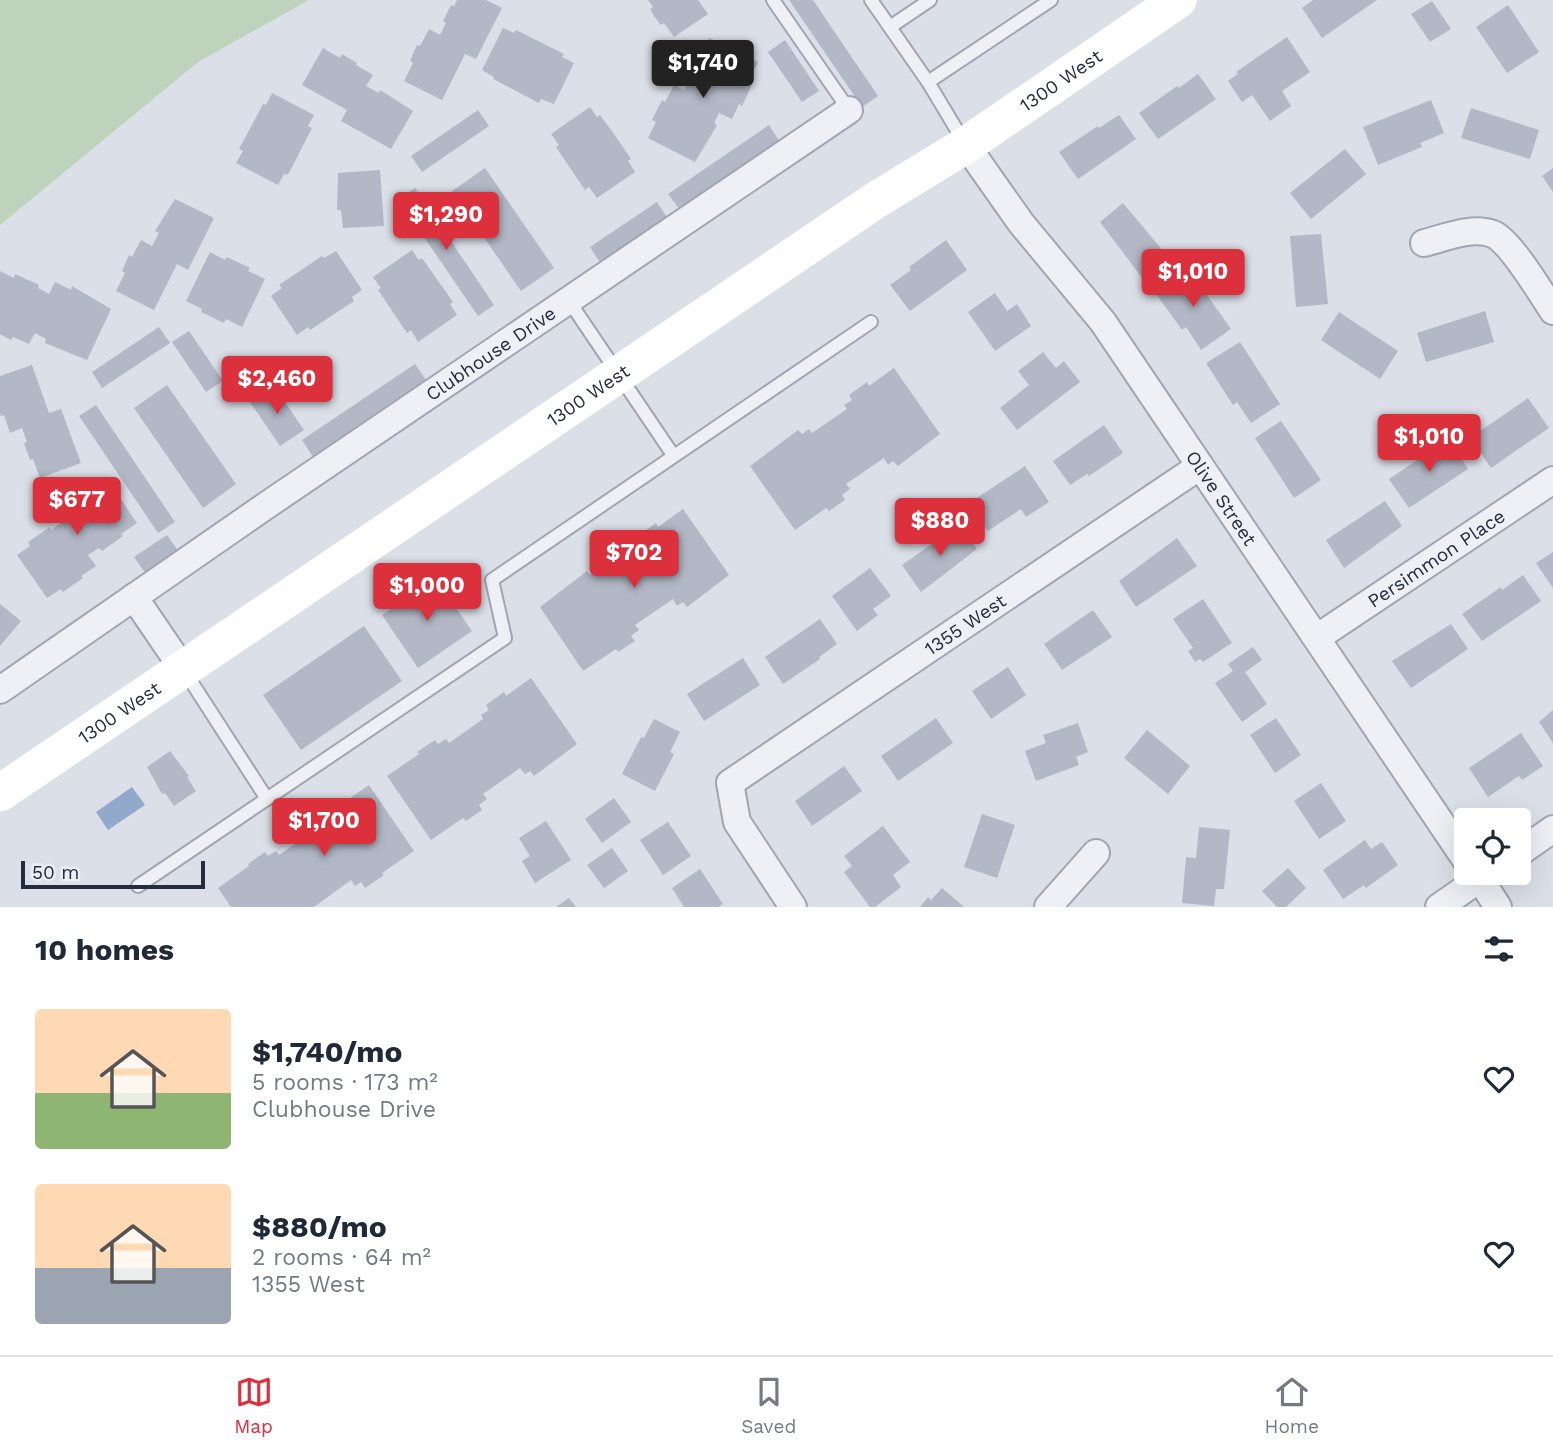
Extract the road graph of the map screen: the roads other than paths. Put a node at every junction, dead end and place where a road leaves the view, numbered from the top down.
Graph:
1 (774, 0) edge
2 (871, 0) edge
3 (930, 0) edge
4 (1051, 0) edge
5 (1178, 0) edge
6 (890, 27) junction
7 (928, 82) junction
8 (849, 110) joint
9 (966, 145) junction
10 (1424, 243) dead end
11 (569, 301) junction
12 (1553, 311) edge
13 (871, 323) dead end
14 (618, 374) junction
15 (673, 455) junction
16 (1200, 466) junction
17 (1553, 480) edge
18 (134, 597) junction
19 (1318, 637) junction
20 (183, 669) junction
21 (0, 691) edge
22 (0, 793) edge
23 (267, 799) junction
24 (1553, 829) edge
25 (1454, 836) edge
26 (1531, 844) edge
27 (1096, 853) dead end
28 (1463, 885) edge
29 (1486, 885) edge
30 (138, 886) dead end
31 (793, 907) edge
32 (1048, 907) edge
33 (1439, 907) edge
34 (1499, 907) edge

1 - 8 lane
2 - 6 lane
3 - 6 lane
4 - 7 lane
5 - 9 street, 1300 West
6 - 7 lane
7 - 9 lane
8 - 11 street, Clubhouse Drive
9 - 14 street, 1300 West
9 - 16 street, Olive Street
10 - 12 street
11 - 14 lane
11 - 18 street, Clubhouse Drive
13 - 15 lane
14 - 15 lane
14 - 20 street, 1300 West
15 - 23 lane
16 - 19 street, Olive Street
16 - 31 street, 1355 West
17 - 19 street, Persimmon Place
18 - 20 street
18 - 21 street, Clubhouse Drive
19 - 25 street, Olive Street
20 - 22 street, 1300 West
20 - 23 lane
23 - 30 lane
24 - 26 street
27 - 32 street
28 - 33 street
29 - 34 street, Olive Street

